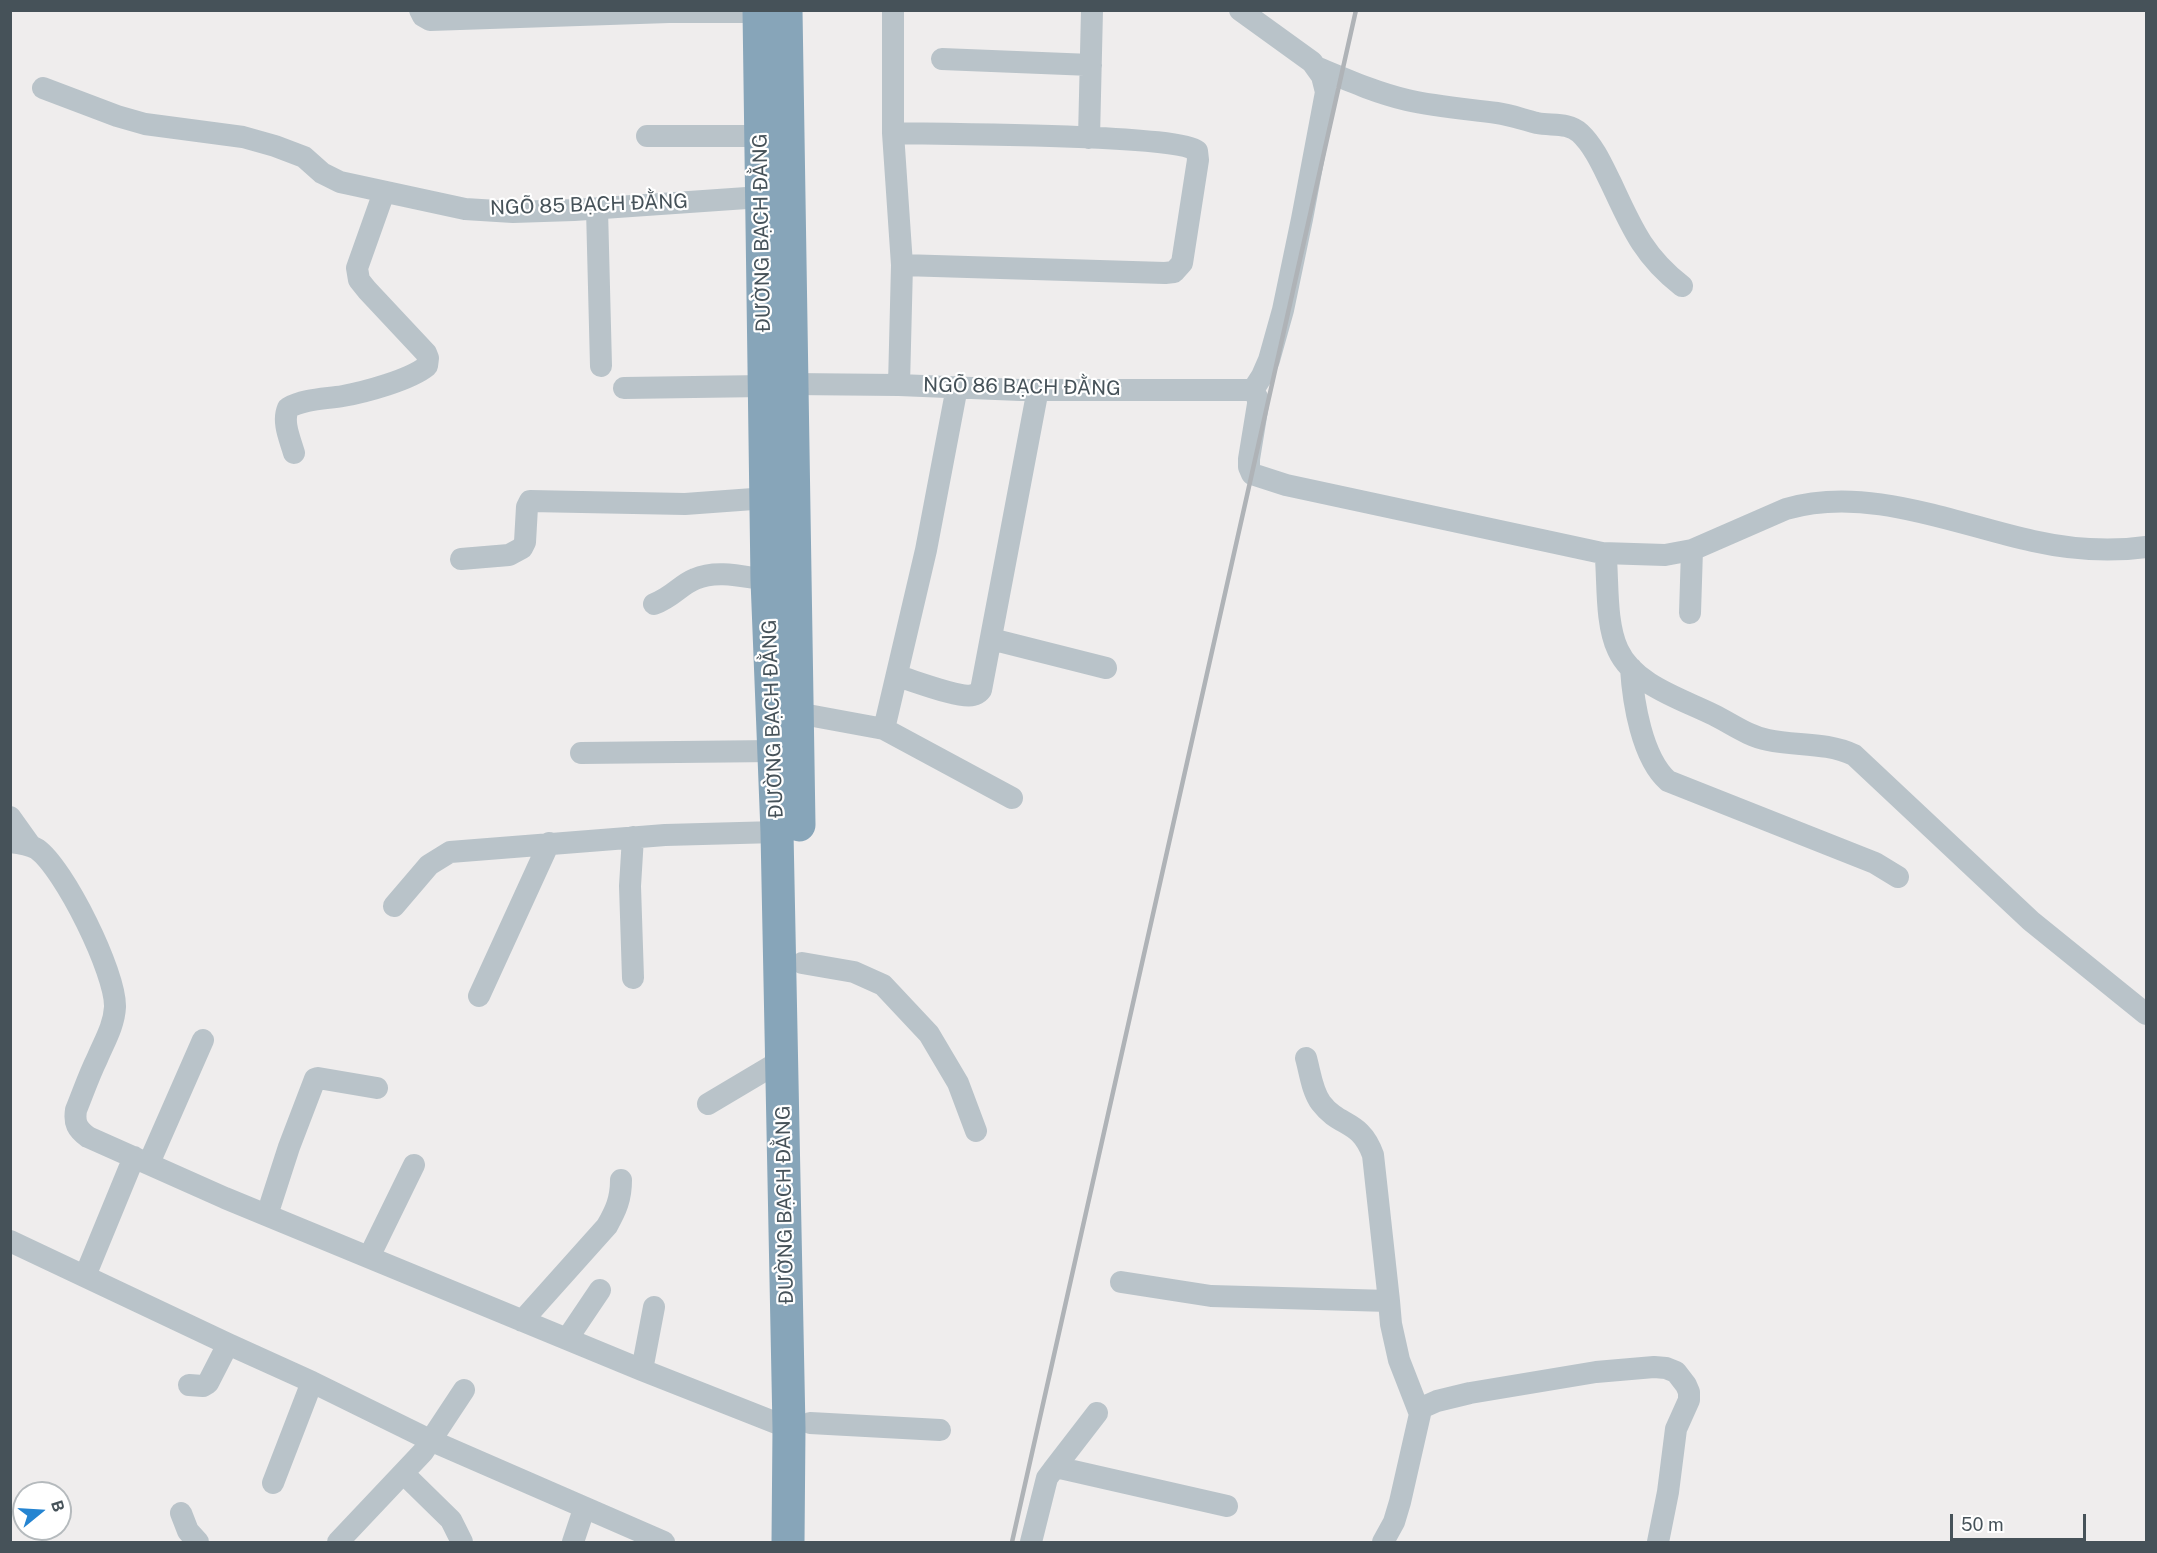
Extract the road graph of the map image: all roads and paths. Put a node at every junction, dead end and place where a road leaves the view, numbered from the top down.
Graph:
1 (420, 10) edge
2 (893, 10) edge
3 (1092, 10) edge
4 (1240, 10) edge
5 (669, 11) edge
6 (768, 11) edge
7 (942, 59) dead end
8 (1091, 65) junction
9 (1318, 68) junction
10 (43, 88) dead end
11 (893, 133) junction
12 (647, 136) dead end
13 (1089, 138) junction
14 (769, 141) junction
15 (384, 192) junction
16 (761, 197) junction
17 (597, 209) junction
18 (902, 265) junction
19 (1682, 286) dead end
20 (601, 366) dead end
21 (899, 384) junction
22 (778, 385) junction
23 (957, 387) junction
24 (624, 388) dead end
25 (1038, 389) junction
26 (1253, 390) junction
27 (294, 453) dead end
28 (767, 498) junction
29 (2146, 547) edge
30 (1692, 550) junction
31 (1602, 553) junction
32 (461, 559) dead end
33 (767, 580) junction
34 (654, 604) dead end
35 (1690, 613) dead end
36 (991, 639) junction
37 (1106, 668) dead end
38 (1631, 668) junction
39 (897, 676) junction
40 (797, 713) junction
41 (884, 729) junction
42 (775, 751) junction
43 (581, 753) dead end
44 (1012, 798) dead end
45 (10, 817) edge
46 (777, 832) junction
47 (633, 837) junction
48 (549, 843) junction
49 (20, 844) edge
50 (1898, 877) dead end
51 (394, 906) dead end
52 (802, 963) junction
53 (633, 978) dead end
54 (479, 996) dead end
55 (2146, 1014) edge
56 (203, 1040) dead end
57 (1306, 1058) dead end
58 (782, 1060) junction
59 (377, 1088) dead end
60 (708, 1104) dead end
61 (976, 1131) dead end
62 (141, 1160) junction
63 (414, 1165) dead end
64 (621, 1180) dead end
65 (267, 1215) junction
66 (10, 1241) edge
67 (369, 1257) junction
68 (85, 1276) junction
69 (1121, 1282) dead end
70 (600, 1290) dead end
71 (1389, 1301) junction
72 (654, 1307) dead end
73 (522, 1321) junction
74 (567, 1339) junction
75 (228, 1344) junction
76 (642, 1370) junction
77 (312, 1382) junction
78 (189, 1385) dead end
79 (464, 1390) dead end
80 (1419, 1409) junction
81 (1097, 1413) dead end
82 (800, 1425) junction
83 (940, 1430) dead end
84 (432, 1441) junction
85 (1053, 1470) junction
86 (404, 1474) junction
87 (273, 1483) dead end
88 (1227, 1506) dead end
89 (584, 1509) junction
90 (181, 1513) dead end
91 (198, 1542) edge
92 (338, 1542) edge
93 (462, 1542) edge
94 (573, 1542) edge
95 (664, 1542) edge
96 (788, 1542) edge
97 (810, 1542) edge
98 (1031, 1542) edge
99 (1383, 1542) edge
100 (1658, 1542) edge

1 - 5 street
2 - 11 street
3 - 8 street
4 - 9 street
5 - 6 street
6 - 14 highway, ĐƯỜNG BẠCH ĐẰNG
7 - 8 street
8 - 13 street
9 - 19 street
9 - 26 street
10 - 15 street, NGÕ 85 BẠCH ĐẰNG
11 - 13 street
11 - 18 street
12 - 14 street
13 - 18 street
14 - 16 highway, ĐƯỜNG BẠCH ĐẰNG
14 - 22 highway, ĐƯỜNG BẠCH ĐẰNG
15 - 17 street, NGÕ 85 BẠCH ĐẰNG
15 - 27 street
16 - 17 street, NGÕ 85 BẠCH ĐẰNG
16 - 22 highway, ĐƯỜNG BẠCH ĐẰNG
17 - 20 street
18 - 21 street
21 - 22 street, NGÕ 86 BẠCH ĐẰNG
21 - 23 street, NGÕ 86 BẠCH ĐẰNG
22 - 24 street, NGÕ 86 BẠCH ĐẰNG
22 - 28 highway, ĐƯỜNG BẠCH ĐẰNG
22 - 40 highway, ĐƯỜNG BẠCH ĐẰNG
23 - 25 street, NGÕ 86 BẠCH ĐẰNG
23 - 39 street
25 - 26 street, NGÕ 86 BẠCH ĐẰNG
25 - 36 street
26 - 31 street
28 - 32 street
28 - 33 highway, ĐƯỜNG BẠCH ĐẰNG
29 - 30 street
30 - 31 street
30 - 35 street
31 - 38 street
33 - 34 street
33 - 42 highway, ĐƯỜNG BẠCH ĐẰNG
36 - 37 street
36 - 39 street
38 - 50 street
38 - 55 street
39 - 41 street
40 - 41 street
40 - 52 highway, ĐƯỜNG BẠCH ĐẰNG
41 - 44 street
42 - 43 street
42 - 46 highway, ĐƯỜNG BẠCH ĐẰNG
45 - 49 street
46 - 47 street
46 - 58 highway, ĐƯỜNG BẠCH ĐẰNG
47 - 48 street
47 - 53 street
48 - 51 street
48 - 54 street
49 - 62 street
52 - 61 street
52 - 82 highway, ĐƯỜNG BẠCH ĐẰNG
56 - 62 street
57 - 71 street
58 - 60 street
58 - 82 highway, ĐƯỜNG BẠCH ĐẰNG
59 - 65 street
62 - 65 street
62 - 68 street
63 - 67 street
64 - 73 street
65 - 67 street
66 - 68 street
67 - 73 street
68 - 75 street
69 - 71 street
70 - 74 street
71 - 80 street
72 - 76 street
73 - 74 street
74 - 76 street
75 - 77 street
75 - 78 street
76 - 82 street
77 - 84 street
77 - 87 street
79 - 84 street
80 - 99 street
80 - 100 street
81 - 85 street
82 - 83 street
82 - 96 highway
82 - 97 highway
84 - 86 street
84 - 89 street
85 - 88 street
85 - 98 street
86 - 92 street
86 - 93 street
89 - 94 street
89 - 95 street
90 - 91 street

